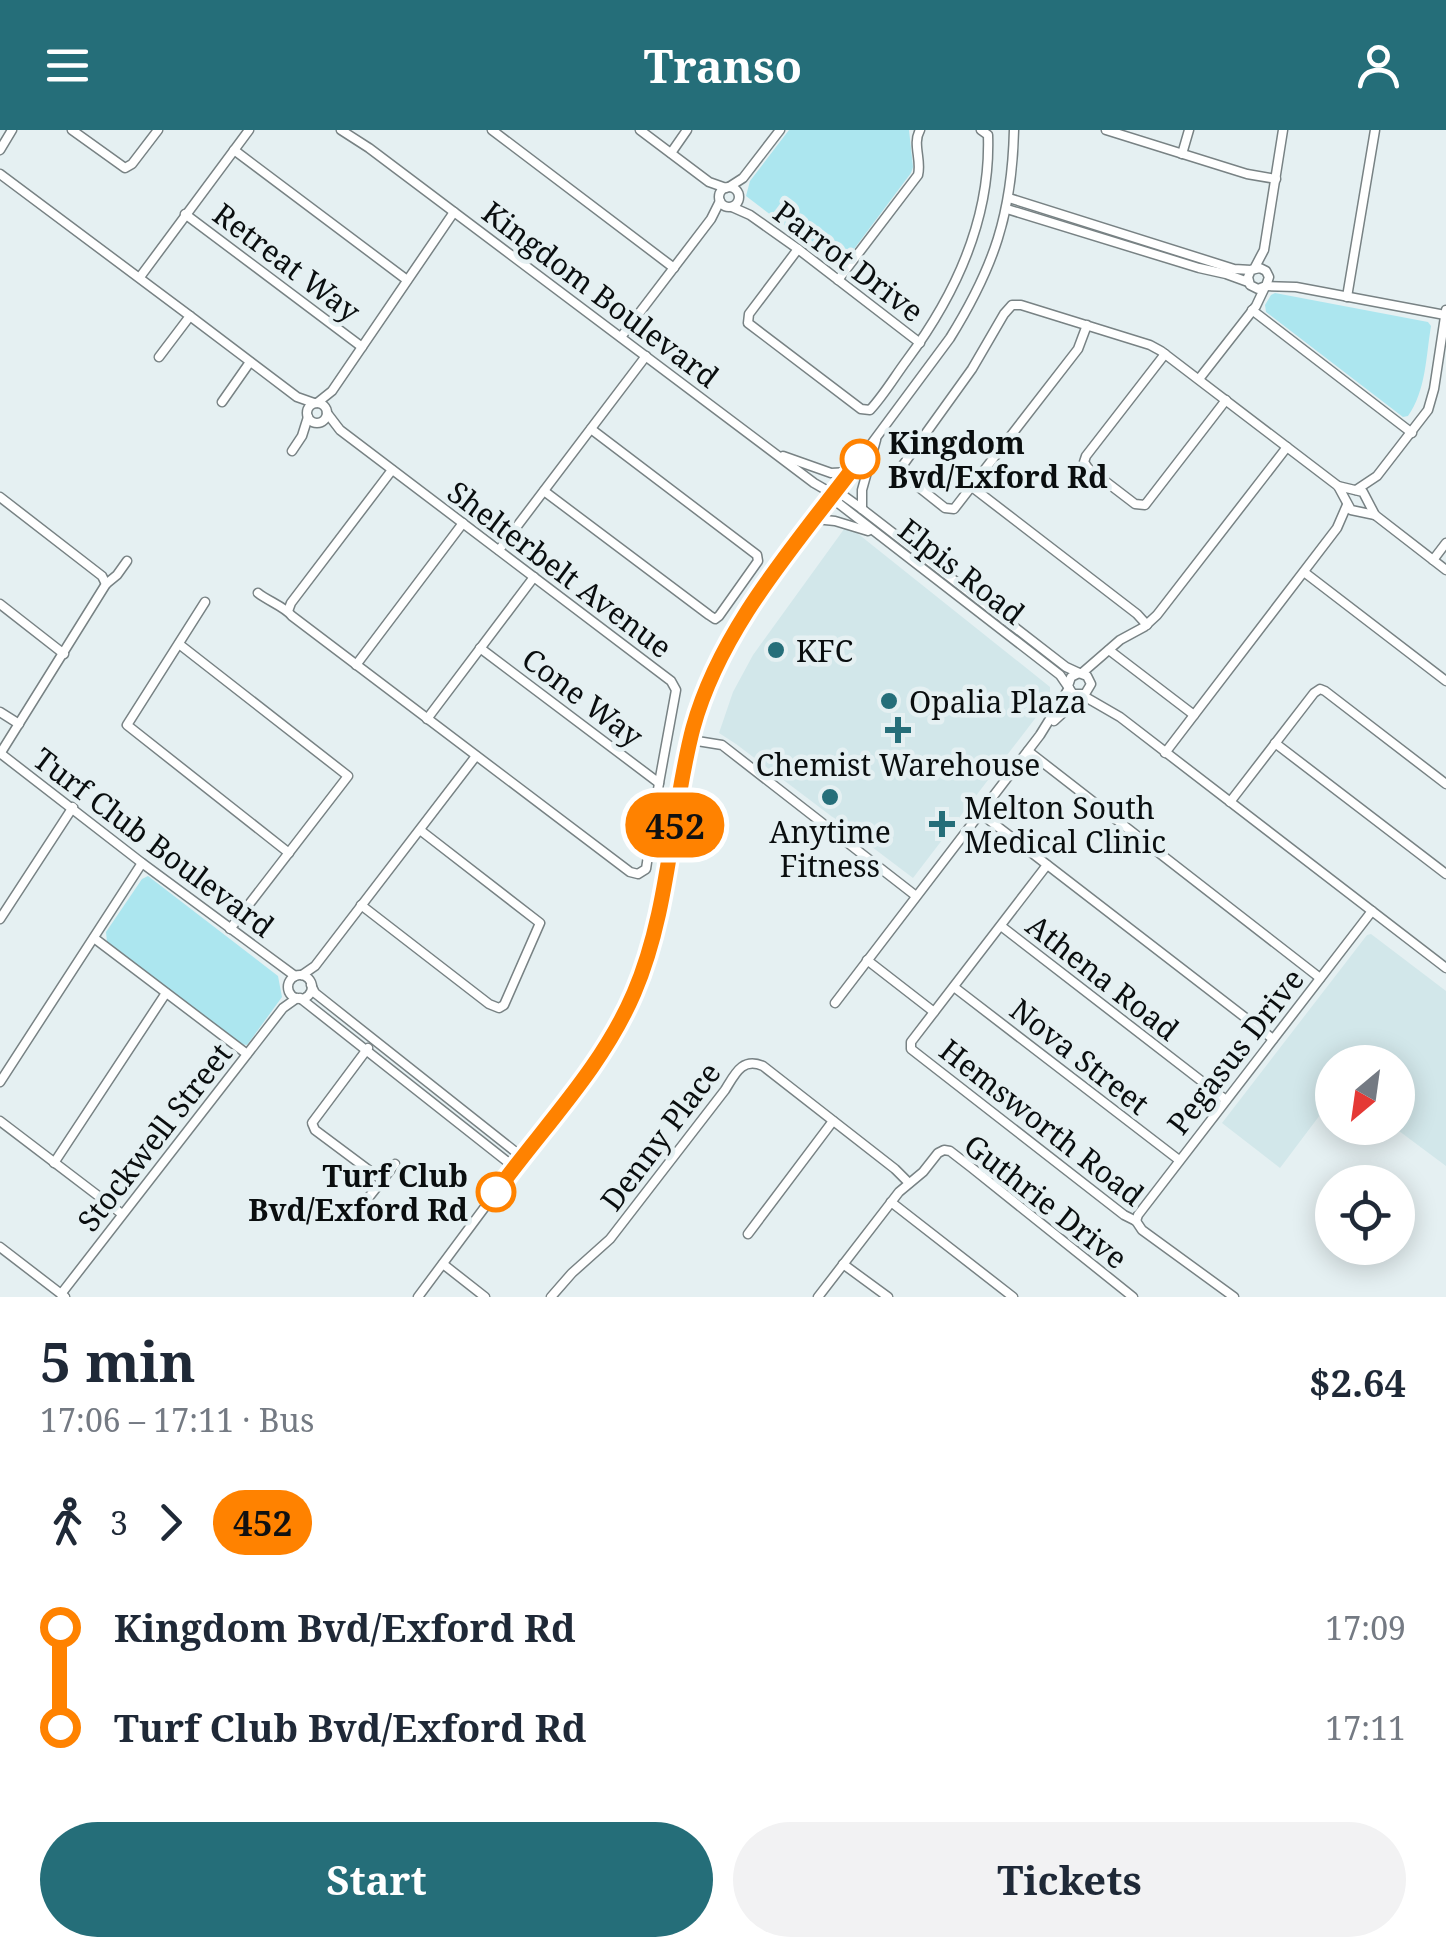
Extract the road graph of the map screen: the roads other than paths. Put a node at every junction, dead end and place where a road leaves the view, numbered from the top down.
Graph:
1 (12, 130) edge
2 (72, 130) edge
3 (158, 130) edge
4 (249, 130) edge
5 (341, 130) edge
6 (492, 130) edge
7 (511, 130) edge
8 (640, 130) edge
9 (687, 130) edge
10 (780, 130) edge
11 (920, 130) edge
12 (981, 130) edge
13 (1014, 130) edge
14 (1106, 130) edge
15 (1189, 130) edge
16 (1284, 130) edge
17 (1375, 130) edge
18 (504, 139) junction
19 (0, 150) edge
20 (234, 150) junction
21 (671, 153) junction
22 (1182, 154) junction
23 (0, 174) edge
24 (744, 178) junction
25 (1276, 179) junction
26 (709, 182) junction
27 (728, 187) junction
28 (739, 196) junction
29 (1010, 198) junction
30 (720, 199) junction
31 (731, 207) junction
32 (1007, 209) junction
33 (454, 212) junction
34 (186, 214) junction
35 (750, 215) junction
36 (711, 218) junction
37 (798, 249) junction
38 (1264, 250) junction
39 (674, 268) junction
40 (1253, 269) junction
41 (1267, 272) junction
42 (140, 276) junction
43 (408, 280) junction
44 (838, 280) junction
45 (1250, 285) junction
46 (1266, 286) junction
47 (1296, 287) junction
48 (1347, 297) junction
49 (1252, 310) junction
50 (1446, 313) edge
51 (190, 316) junction
52 (1087, 325) junction
53 (621, 337) junction
54 (920, 343) junction
55 (1444, 344) edge
56 (362, 347) junction
57 (1165, 354) junction
58 (646, 356) junction
59 (159, 357) dead end
60 (250, 362) junction
61 (1198, 380) junction
62 (332, 391) junction
63 (296, 397) junction
64 (1226, 400) junction
65 (222, 402) dead end
66 (316, 403) junction
67 (327, 412) junction
68 (308, 416) junction
69 (319, 423) junction
70 (591, 429) junction
71 (340, 430) junction
72 (1412, 433) junction
73 (302, 436) junction
74 (877, 436) junction
75 (1287, 447) junction
76 (292, 451) dead end
77 (774, 453) junction
78 (392, 470) junction
79 (850, 472) junction
80 (1377, 476) junction
81 (1338, 486) junction
82 (972, 487) junction
83 (544, 491) junction
84 (1355, 491) junction
85 (833, 494) junction
86 (0, 497) edge
87 (1347, 502) junction
88 (1364, 506) junction
89 (862, 509) junction
90 (815, 518) junction
91 (463, 523) junction
92 (1337, 528) junction
93 (878, 534) junction
94 (1446, 543) edge
95 (499, 550) junction
96 (1433, 560) junction
97 (127, 561) dead end
98 (1446, 570) edge
99 (1304, 572) junction
100 (534, 577) junction
101 (106, 584) junction
102 (258, 593) dead end
103 (206, 602) dead end
104 (0, 604) edge
105 (288, 611) junction
106 (1147, 625) junction
107 (179, 644) junction
108 (480, 648) junction
109 (1106, 653) junction
110 (64, 654) junction
111 (356, 665) junction
112 (1080, 673) junction
113 (1446, 682) edge
114 (1090, 683) junction
115 (1068, 687) junction
116 (1081, 696) junction
117 (1108, 708) junction
118 (0, 712) edge
119 (1194, 716) junction
120 (426, 719) junction
121 (19, 724) junction
122 (1040, 736) junction
123 (690, 740) junction
124 (1275, 743) junction
125 (1028, 751) junction
126 (0, 753) edge
127 (1164, 753) junction
128 (476, 756) junction
129 (659, 783) junction
130 (1446, 784) edge
131 (1230, 802) junction
132 (73, 807) junction
133 (980, 813) junction
134 (420, 830) junction
135 (289, 853) junction
136 (142, 863) junction
137 (1047, 865) junction
138 (1446, 874) edge
139 (916, 896) junction
140 (362, 905) junction
141 (1372, 911) junction
142 (0, 919) edge
143 (1000, 926) junction
144 (230, 929) junction
145 (94, 938) junction
146 (867, 960) junction
147 (1446, 968) edge
148 (1320, 978) junction
149 (299, 982) junction
150 (954, 986) junction
151 (166, 992) junction
152 (298, 998) junction
153 (835, 1003) dead end
154 (284, 1008) junction
155 (934, 1012) junction
156 (1273, 1039) junction
157 (374, 1040) junction
158 (365, 1052) junction
159 (247, 1054) junction
160 (0, 1082) edge
161 (1226, 1100) junction
162 (832, 1120) junction
163 (0, 1121) edge
164 (522, 1157) junction
165 (1180, 1160) junction
166 (54, 1163) junction
167 (396, 1164) dead end
168 (514, 1167) junction
169 (382, 1180) junction
170 (909, 1183) junction
171 (369, 1197) dead end
172 (890, 1202) junction
173 (122, 1214) junction
174 (1136, 1220) junction
175 (748, 1234) dead end
176 (0, 1248) edge
177 (443, 1264) junction
178 (844, 1264) junction
179 (63, 1296) edge
180 (418, 1297) edge
181 (486, 1297) edge
182 (551, 1297) edge
183 (818, 1297) edge
184 (888, 1297) edge
185 (1014, 1297) edge
186 (1133, 1297) edge
187 (1234, 1297) edge

1 - 19 street
2 - 3 street
4 - 20 street
5 - 33 street, Kingdom Boulevard
6 - 18 street
7 - 18 street
8 - 21 street
9 - 21 street
10 - 24 street
11 - 44 street
12 - 54 street
13 - 29 street
14 - 22 street
15 - 22 street
16 - 25 street
17 - 48 street
18 - 39 street
20 - 34 street
20 - 43 street
21 - 26 street
22 - 25 street
23 - 42 street
24 - 27 street
24 - 28 street
25 - 38 street
26 - 27 street
26 - 30 street
27 - 28 street
27 - 30 street
28 - 31 street
28 - 35 street, Parrot Drive
29 - 32 street
29 - 40 street
30 - 31 street
30 - 36 street
31 - 35 street, Parrot Drive
31 - 36 street
32 - 45 street
32 - 74 street
33 - 43 street
33 - 53 street, Kingdom Boulevard
34 - 42 street
34 - 56 street, Retreat Way
35 - 37 street, Parrot Drive
36 - 39 street
37 - 44 street, Parrot Drive
37 - 54 street
38 - 40 street
38 - 41 street
39 - 53 street
40 - 41 street
40 - 45 street
41 - 46 street
41 - 47 street
42 - 51 street
43 - 56 street
44 - 54 street, Parrot Drive
45 - 46 street
45 - 49 street
46 - 47 street
46 - 49 street
47 - 48 street
48 - 50 street
49 - 61 street
49 - 72 street
50 - 55 street
51 - 59 street
51 - 60 street
52 - 57 street
52 - 82 street
52 - 82 street
53 - 58 street, Kingdom Boulevard
55 - 72 street
56 - 62 street
57 - 61 street
57 - 64 street
58 - 70 street
58 - 77 street, Kingdom Boulevard
60 - 63 street
60 - 65 street
61 - 64 street
62 - 66 street
62 - 67 street
63 - 66 street
63 - 68 street
64 - 75 street
66 - 67 street
66 - 68 street
67 - 69 street
67 - 71 street, Shelterbelt Avenue
68 - 69 street
68 - 73 street
69 - 71 street, Shelterbelt Avenue
69 - 73 street
70 - 83 street
70 - 83 street
71 - 78 street, Shelterbelt Avenue
72 - 80 street
73 - 76 street
74 - 79 street
74 - 89 street
75 - 81 street
75 - 106 street
77 - 79 street
77 - 85 street, Kingdom Boulevard
78 - 91 street, Shelterbelt Avenue
78 - 105 street
79 - 85 street
80 - 84 street
80 - 88 street
81 - 84 street
81 - 87 street
82 - 106 street
83 - 95 street
84 - 87 street
84 - 88 street
85 - 89 street, Elpis Road
85 - 90 street
85 - 93 street, Elpis Road
86 - 101 street
87 - 88 street
87 - 92 street
88 - 92 street
88 - 96 street
89 - 112 street, Elpis Road
90 - 93 street
90 - 123 street
91 - 95 street, Shelterbelt Avenue
91 - 111 street
92 - 99 street
93 - 115 street, Elpis Road
94 - 96 street
95 - 100 street, Shelterbelt Avenue
96 - 98 street
97 - 101 street
99 - 113 street
99 - 119 street
100 - 108 street
100 - 129 street, Shelterbelt Avenue
101 - 110 street
102 - 105 street
103 - 107 street
104 - 110 street
105 - 111 street
106 - 109 street
107 - 135 street
107 - 135 street
108 - 120 street
108 - 129 street, Cone Way
109 - 112 street
109 - 114 street
109 - 119 street
110 - 121 street
111 - 120 street
112 - 114 street
112 - 115 street
114 - 116 street
114 - 117 street
115 - 116 street
115 - 122 street
116 - 117 street
116 - 122 street
117 - 127 street
118 - 121 street
119 - 127 street
120 - 128 street
121 - 126 street
122 - 125 street
123 - 139 street
123 - 164 street
124 - 130 street
124 - 131 street
124 - 138 street
125 - 133 street
125 - 148 street
126 - 132 street, Turf Club Boulevard
127 - 131 street
128 - 129 street, Shelterbelt Avenue
128 - 134 street, Stockwell Street
131 - 141 street
132 - 136 street, Turf Club Boulevard
132 - 142 street
133 - 137 street
133 - 139 street
134 - 140 street, Stockwell Street
134 - 140 street
135 - 144 street
136 - 144 street, Turf Club Boulevard
136 - 145 street
137 - 143 street, Hemsworth Road
137 - 156 street
139 - 146 street
140 - 149 street, Stockwell Street
141 - 147 street
141 - 148 street, Pegasus Drive
143 - 150 street, Hemsworth Road
143 - 161 street, Athena Road
144 - 149 street, Turf Club Boulevard
145 - 151 street
145 - 160 street
146 - 153 street
146 - 155 street
148 - 156 street, Pegasus Drive
149 - 152 street
149 - 152 street, Stockwell Street
149 - 154 street, Stockwell Street
149 - 157 street, Turf Club Boulevard
150 - 155 street, Hemsworth Road
150 - 165 street, Nova Street
151 - 159 street
151 - 166 street
152 - 154 street, Stockwell Street
152 - 158 street
154 - 159 street, Stockwell Street
155 - 174 street, Hemsworth Road
156 - 161 street, Pegasus Drive
157 - 158 street
157 - 164 street, Turf Club Boulevard
158 - 168 street
158 - 169 street
159 - 173 street, Stockwell Street
161 - 165 street, Pegasus Drive
162 - 170 street, Denny Place
162 - 175 street
162 - 182 street, Denny Place
163 - 166 street
164 - 168 street
165 - 174 street, Pegasus Drive
166 - 173 street
167 - 169 street
168 - 177 street
169 - 171 street
170 - 172 street, Guthrie Drive
170 - 186 street, Guthrie Drive
172 - 178 street, Guthrie Drive
172 - 185 street
173 - 179 street, Stockwell Street
174 - 187 street, Hemsworth Road
176 - 179 street
177 - 180 street
177 - 181 street
178 - 183 street, Guthrie Drive
178 - 184 street

